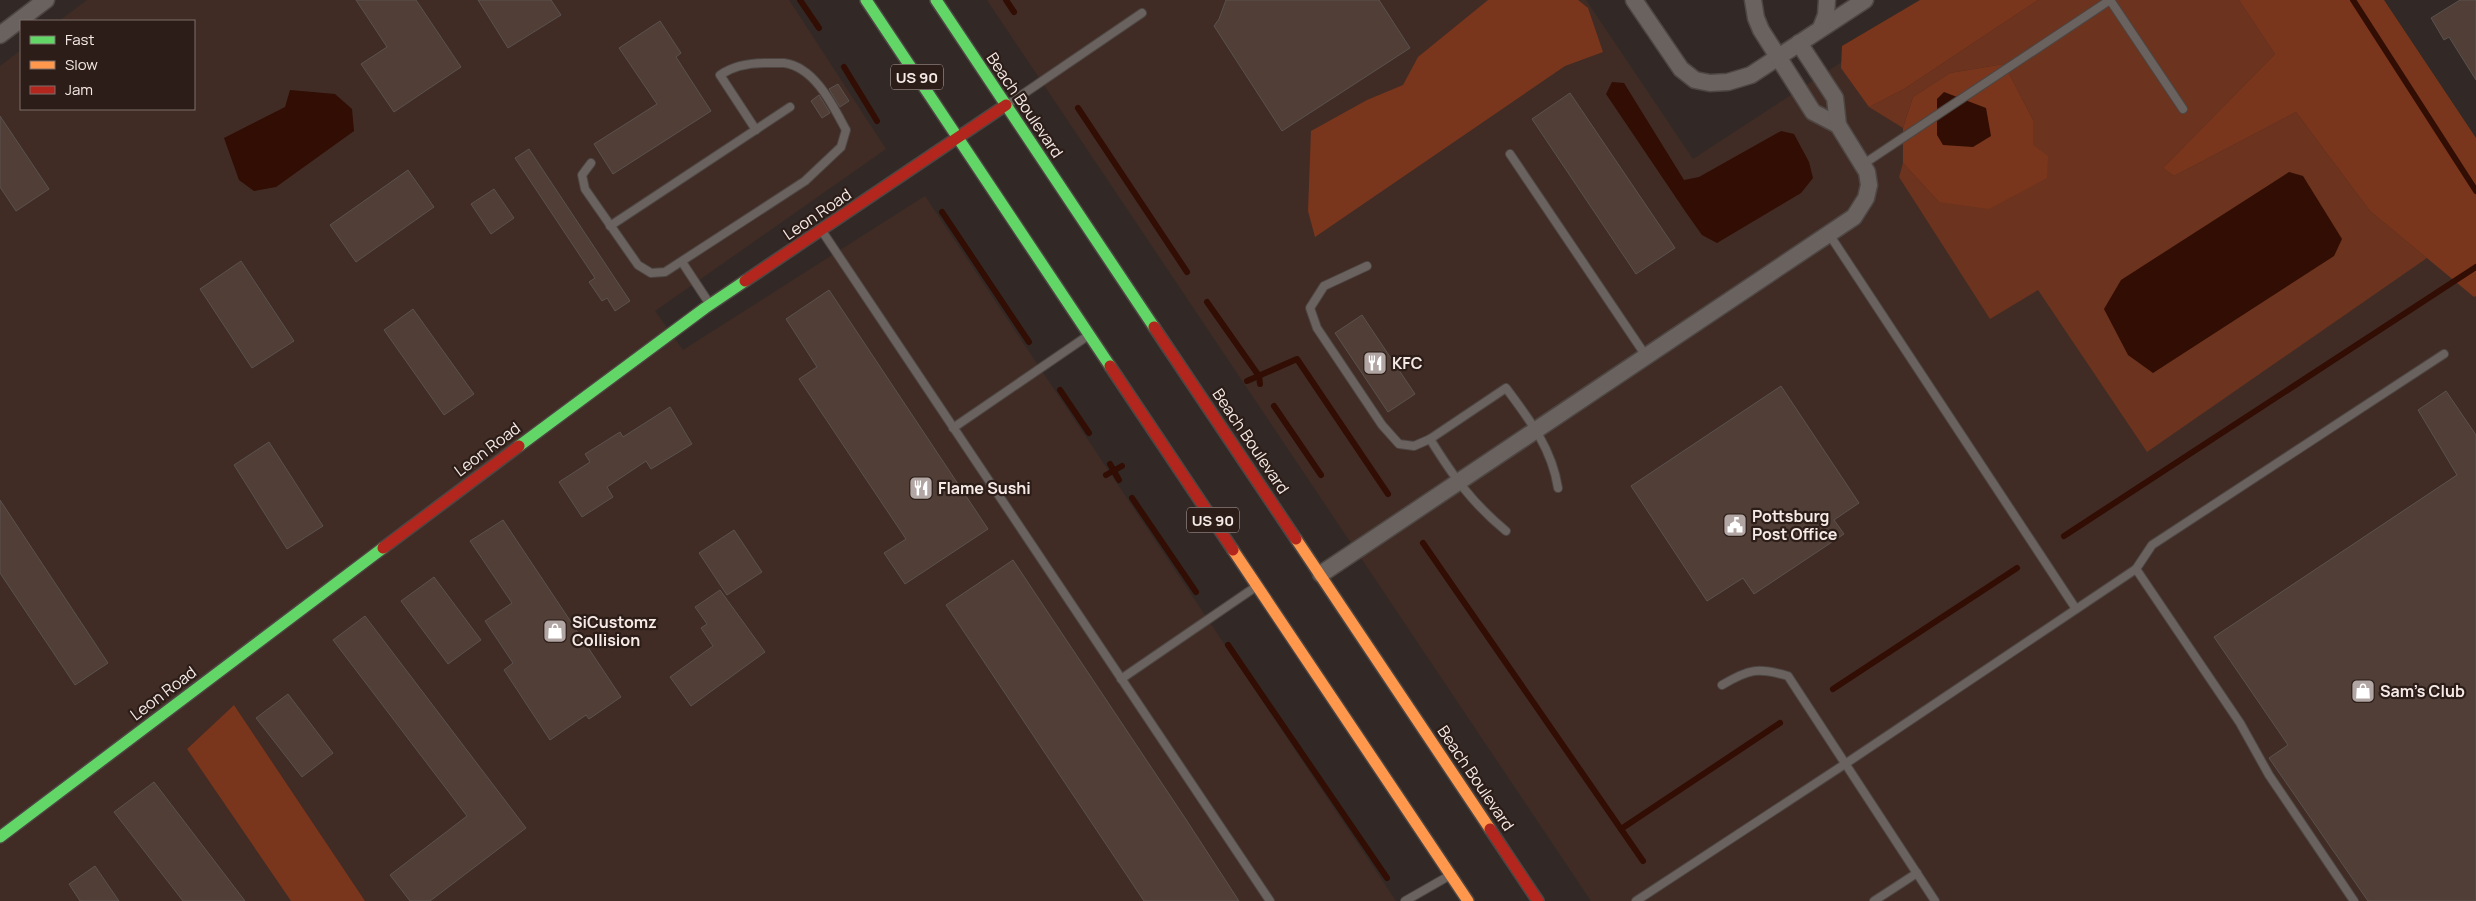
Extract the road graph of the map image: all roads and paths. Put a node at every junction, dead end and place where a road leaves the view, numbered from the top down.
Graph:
1 (46, 0) edge
2 (866, 0) edge
3 (936, 0) edge
4 (1634, 0) edge
5 (1754, 0) edge
6 (1827, 0) edge
7 (1865, 0) edge
8 (1142, 13) dead end
9 (1821, 28) junction
10 (0, 35) edge
11 (1799, 43) junction
12 (1777, 57) junction
13 (1006, 105) junction
14 (790, 107) dead end
15 (2183, 109) dead end
16 (1838, 125) junction
17 (756, 130) junction
18 (958, 139) junction
19 (1510, 154) dead end
20 (591, 163) dead end
21 (1862, 165) junction
22 (610, 226) junction
23 (822, 230) junction
24 (1829, 234) junction
25 (682, 262) junction
26 (1367, 266) dead end
27 (710, 305) junction
28 (1089, 335) junction
29 (2444, 354) dead end
30 (1646, 356) junction
31 (953, 428) junction
32 (1537, 429) junction
33 (1430, 439) junction
34 (1457, 483) junction
35 (1558, 488) dead end
36 (1506, 531) dead end
37 (2136, 569) junction
38 (1321, 574) junction
39 (1257, 585) junction
40 (2076, 609) junction
41 (1121, 679) junction
42 (1722, 685) dead end
43 (1845, 764) junction
44 (0, 837) edge
45 (1917, 873) junction
46 (1450, 875) junction
47 (1270, 901) edge
48 (1406, 901) edge
49 (1468, 901) edge
50 (1538, 901) edge
51 (1636, 901) edge
52 (1874, 901) edge
53 (1935, 901) edge
54 (2354, 901) edge

1 - 10 street
2 - 18 main road, US 90
3 - 13 main road, Beach Boulevard
4 - 12 street
5 - 12 street
6 - 9 street
7 - 9 street
8 - 13 lane
9 - 11 street
11 - 12 street
11 - 16 street
12 - 16 street
13 - 18 main road, Leon Road
13 - 38 main road, Beach Boulevard
14 - 17 lane
15 - 21 lane
16 - 21 street
17 - 22 lane
17 - 25 lane
18 - 23 main road, Leon Road
18 - 28 main road, US 90
19 - 30 lane
20 - 22 lane
21 - 24 street
22 - 25 lane
23 - 27 main road, Leon Road
23 - 31 lane
24 - 30 street
24 - 40 lane
25 - 27 lane
26 - 33 lane
27 - 44 main road, Leon Road
28 - 31 lane
28 - 39 main road, US 90
29 - 37 lane
30 - 32 street
31 - 41 lane
32 - 33 lane
32 - 34 street
32 - 35 lane
33 - 34 lane
34 - 36 lane
34 - 38 street
37 - 40 lane
37 - 54 lane
38 - 50 main road, Beach Boulevard
39 - 41 lane
39 - 46 main road, US 90
40 - 43 lane
41 - 47 lane
42 - 43 lane
43 - 45 lane
43 - 51 lane
45 - 52 lane
45 - 53 lane
46 - 48 lane
46 - 49 main road, US 90

